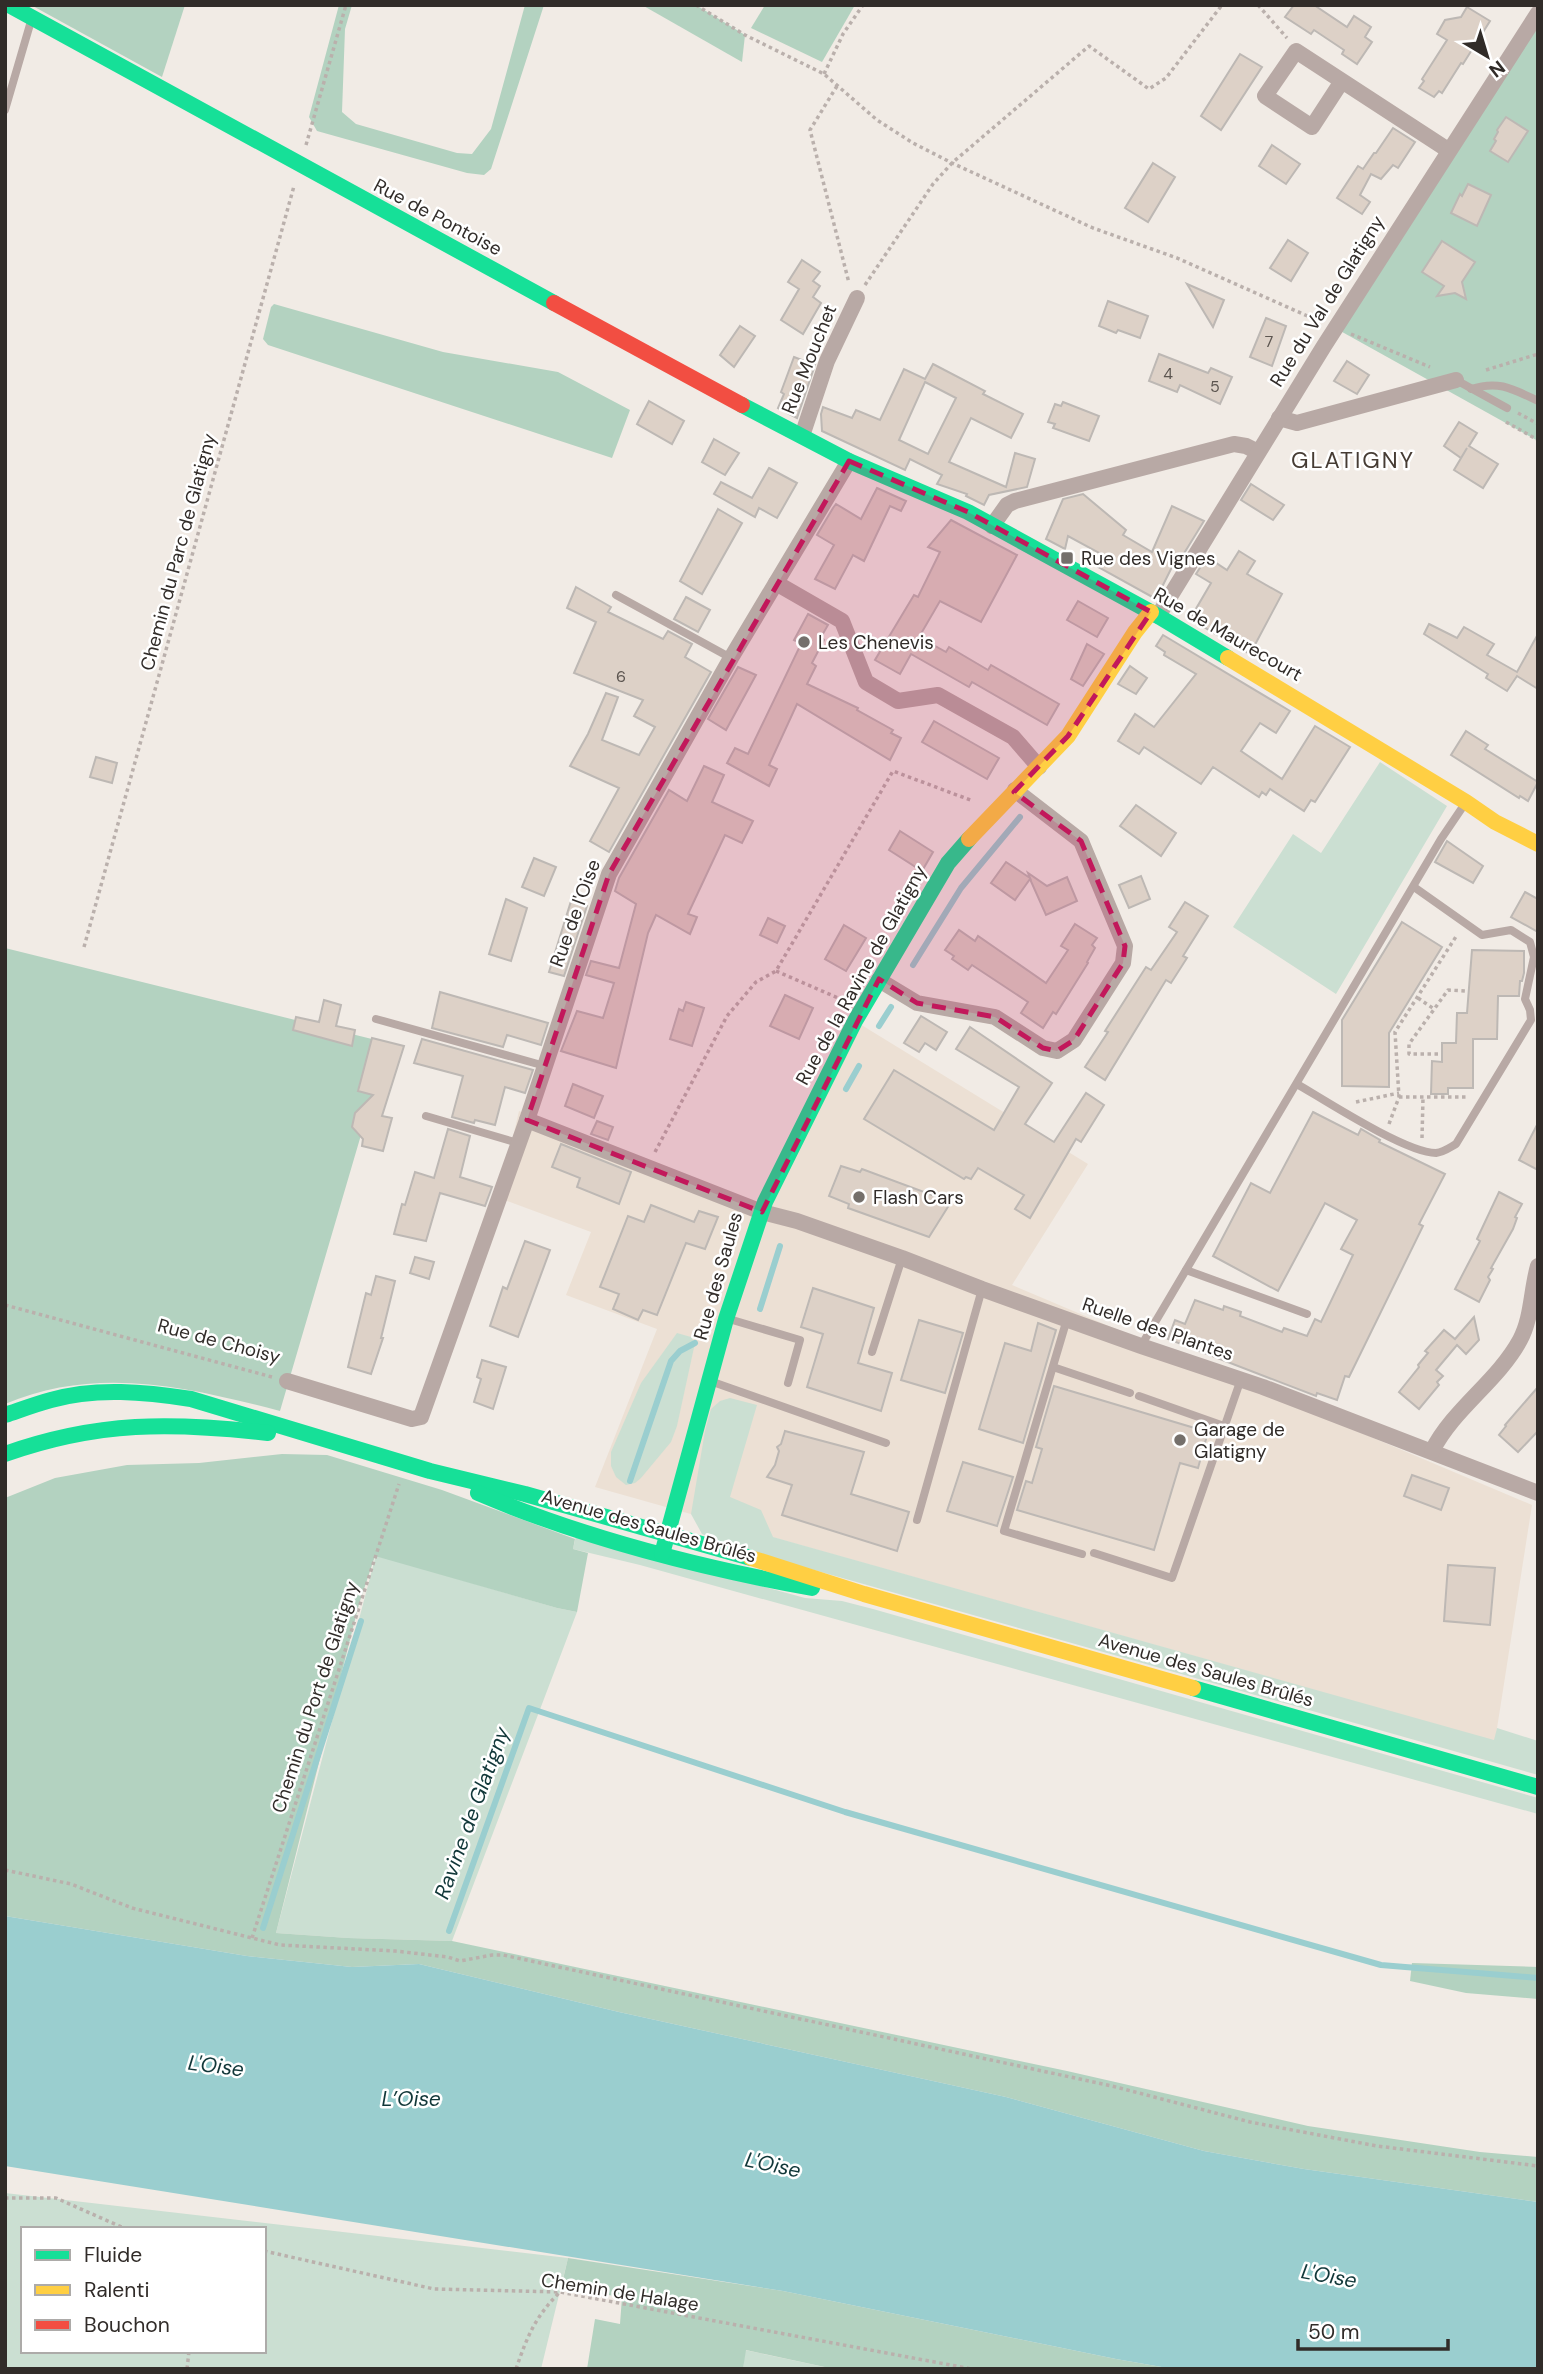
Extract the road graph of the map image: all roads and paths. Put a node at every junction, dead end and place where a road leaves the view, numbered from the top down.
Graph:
1 (9, 5) edge
2 (346, 5) edge
3 (696, 5) edge
4 (863, 5) edge
5 (1222, 5) edge
6 (1258, 5) edge
7 (1538, 13) edge
8 (32, 18) junction
9 (1296, 51) junction
10 (824, 74) junction
11 (1342, 81) junction
12 (837, 86) junction
13 (5, 110) edge
14 (1448, 150) junction
15 (952, 163) junction
16 (300, 165) junction
17 (857, 298) junction
18 (1335, 328) junction
19 (1538, 354) edge
20 (1456, 380) junction
21 (1471, 388) junction
22 (1538, 401) edge
23 (1507, 408) joint
24 (1279, 418) junction
25 (1538, 424) edge
26 (802, 436) junction
27 (1258, 452) junction
28 (849, 461) junction
29 (992, 526) junction
30 (776, 583) junction
31 (616, 595) dead end
32 (1154, 614) junction
33 (731, 658) junction
34 (1039, 767) junction
35 (1015, 790) junction
36 (1466, 802) junction
37 (989, 815) junction
38 (1538, 844) edge
39 (1414, 887) junction
40 (1460, 919) junction
41 (84, 947) dead end
42 (776, 971) junction
43 (879, 979) junction
44 (1465, 991) dead end
45 (1418, 998) junction
46 (862, 1008) junction
47 (1434, 1009) junction
48 (376, 1019) dead end
49 (1438, 1054) dead end
50 (545, 1066) junction
51 (1297, 1084) junction
52 (1399, 1095) junction
53 (1423, 1098) junction
54 (1483, 1098) junction
55 (1344, 1112) junction
56 (426, 1116) dead end
57 (527, 1120) junction
58 (1385, 1134) junction
59 (519, 1143) junction
60 (1416, 1149) junction
61 (648, 1166) junction
62 (762, 1212) junction
63 (902, 1258) junction
64 (1538, 1266) edge
65 (1186, 1270) junction
66 (982, 1289) junction
67 (5, 1305) edge
68 (1307, 1314) dead end
69 (726, 1319) junction
70 (1067, 1319) junction
71 (1141, 1346) junction
72 (872, 1352) dead end
73 (1053, 1367) junction
74 (1241, 1380) junction
75 (287, 1381) joint
76 (710, 1381) junction
77 (788, 1383) dead end
78 (5, 1415) edge
79 (421, 1417) joint
80 (1224, 1426) junction
81 (323, 1441) junction
82 (886, 1443) dead end
83 (1432, 1451) junction
84 (5, 1454) edge
85 (405, 1464) junction
86 (430, 1471) junction
87 (1538, 1493) edge
88 (917, 1520) dead end
89 (668, 1534) junction
90 (1094, 1553) dead end
91 (662, 1554) junction
92 (1082, 1554) dead end
93 (863, 1594) junction
94 (1538, 1787) edge
95 (5, 1870) edge
96 (253, 1938) junction
97 (1538, 2166) edge
98 (5, 2198) edge
99 (121, 2227) edge
100 (266, 2251) edge
101 (560, 2292) junction
102 (516, 2369) edge
103 (972, 2369) edge

1 - 8 main road, Rue de Pontoise
2 - 16 path, Chemin du Parc de Glatigny
3 - 10 path
4 - 10 path
5 - 15 path
6 - 9 path
7 - 14 street, Rue du Val de Glatigny
8 - 13 lane
8 - 16 main road, Rue de Pontoise
9 - 11 street
9 - 11 street
10 - 12 path
11 - 14 street
12 - 15 path
12 - 17 path
14 - 18 street, Rue du Val de Glatigny
15 - 17 path
15 - 18 path
16 - 26 main road, Rue de Pontoise
16 - 41 path, Chemin du Parc de Glatigny
17 - 26 street, Rue Mouchet
18 - 20 path
18 - 24 street, Rue du Val de Glatigny
19 - 20 path
20 - 21 lane
20 - 24 street
21 - 22 lane
21 - 23 lane
23 - 25 path
24 - 27 street, Rue du Val de Glatigny
26 - 28 main road, Rue de Pontoise
27 - 29 street
27 - 32 street, Rue du Val de Glatigny
28 - 29 main road, Rue de Maurecourt
28 - 30 street, Rue de l'Oise
29 - 32 main road, Rue de Maurecourt
30 - 33 street, Rue de l'Oise
30 - 34 street
31 - 33 lane
32 - 34 main road, Rue de la Ravine de Glatigny
32 - 36 main road, Rue de Maurecourt
33 - 50 street, Rue de l'Oise
34 - 35 main road, Rue de la Ravine de Glatigny
35 - 37 main road, Rue de la Ravine de Glatigny
35 - 43 street
36 - 38 main road, Rue de Maurecourt
36 - 39 lane
37 - 42 path
37 - 43 main road, Rue de la Ravine de Glatigny
39 - 40 lane
39 - 51 lane
40 - 45 path
40 - 54 lane
42 - 46 path
42 - 61 path
43 - 46 main road, Rue de la Ravine de Glatigny
44 - 47 path
45 - 47 path
45 - 52 path
46 - 62 main road, Rue de la Ravine de Glatigny
47 - 49 path
48 - 50 lane
50 - 57 street, Rue de l'Oise
51 - 55 lane
51 - 65 lane
52 - 53 path
52 - 55 path
52 - 58 path
53 - 54 path
53 - 60 path
54 - 60 lane
55 - 58 lane
56 - 59 lane
57 - 59 street, Rue de l'Oise
57 - 61 street, Rue des Saules
58 - 60 lane
59 - 79 street, Rue de l'Oise
61 - 62 street, Rue des Saules
62 - 63 street, Ruelle des Plantes
62 - 69 main road, Rue des Saules
63 - 66 street, Ruelle des Plantes
63 - 72 lane
64 - 83 street
65 - 68 lane
65 - 71 lane
66 - 70 street, Ruelle des Plantes
66 - 88 lane
67 - 75 path, Rue de Choisy
69 - 76 main road, Rue des Saules
69 - 77 lane
70 - 71 street, Ruelle des Plantes
70 - 73 lane
71 - 74 street, Ruelle des Plantes
73 - 80 lane
73 - 92 lane
74 - 80 lane
74 - 83 street, Ruelle des Plantes
75 - 79 street, Rue de Choisy
76 - 82 lane
76 - 89 main road, Rue des Saules
78 - 81 main road
80 - 90 lane
81 - 84 main road
81 - 85 main road, Avenue des Saules Brûlés
83 - 87 street, Ruelle des Plantes
85 - 86 main road, Avenue des Saules Brûlés
85 - 96 path, Chemin du Port de Glatigny
86 - 89 main road, Avenue des Saules Brûlés
86 - 91 main road, Avenue des Saules Brûlés
89 - 91 main road, Rue des Saules
89 - 93 main road, Avenue des Saules Brûlés
91 - 93 main road, Avenue des Saules Brûlés
93 - 94 main road, Avenue des Saules Brûlés
95 - 96 path
96 - 97 path
98 - 99 path
100 - 101 path, Chemin de Halage
101 - 102 path
101 - 103 path, Chemin de Halage

